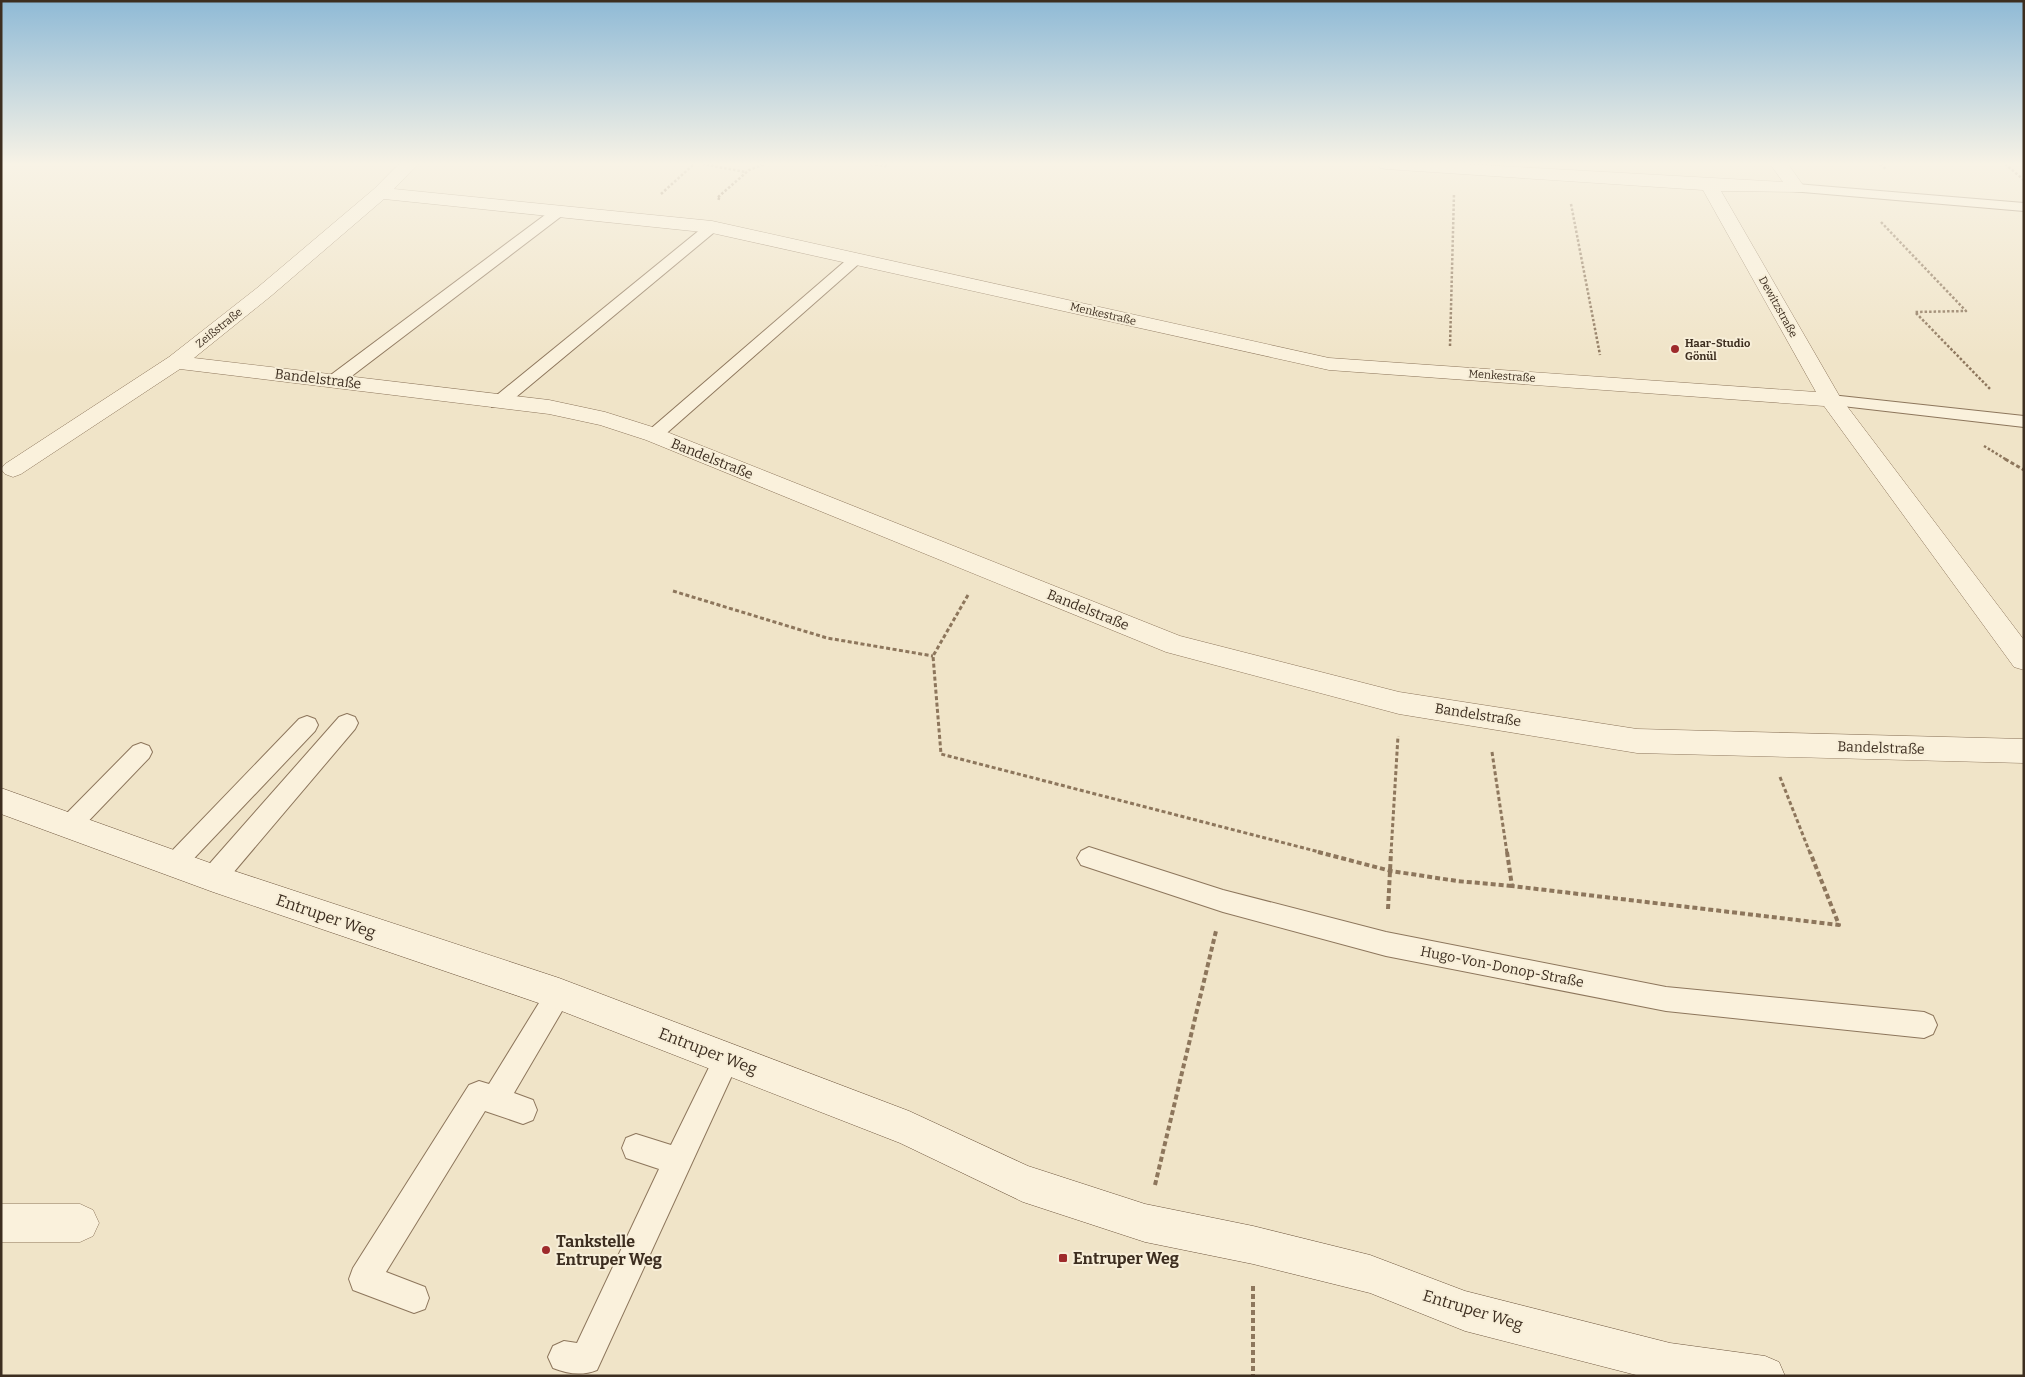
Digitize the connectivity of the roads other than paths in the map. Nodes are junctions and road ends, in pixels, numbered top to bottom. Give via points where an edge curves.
1 (339, 228) edge
2 (536, 228) edge
3 (710, 228) edge
4 (718, 228) edge
5 (1734, 228) edge
6 (856, 259) junction
7 (176, 362) junction
8 (334, 381) junction
9 (1831, 400) junction
10 (498, 403) junction
11 (2023, 422) edge
12 (654, 435) junction
13 (13, 469) dead end
14 (2024, 660) edge
15 (347, 723) dead end
16 (307, 724) dead end
17 (141, 752) dead end
18 (2024, 752) edge
19 (1, 801) edge
20 (68, 826) junction
21 (1089, 858) dead end
22 (174, 864) junction
23 (213, 878) junction
24 (558, 994) junction
25 (1924, 1025) dead end
26 (727, 1058) junction
27 (495, 1100) junction
28 (523, 1110) dead end
29 (636, 1148) dead end
30 (678, 1162) junction
31 (1, 1223) edge
32 (80, 1223) dead end
33 (414, 1298) dead end
34 (564, 1357) dead end
35 (1765, 1376) edge

1 - 7 street, Zeißstraße
2 - 8 lane
3 - 10 lane
4 - 6 street, Menkestraße
5 - 9 street, Dewitzstraße
6 - 9 street, Menkestraße via 1329,364
6 - 12 lane
7 - 8 street, Bandelstraße
7 - 13 street, Zeißstraße
8 - 10 street, Bandelstraße
9 - 11 lane
9 - 14 street, Dewitzstraße
10 - 12 street, Bandelstraße via 558,409 605,419
12 - 18 street, Bandelstraße via 1174,645 1399,703 1636,741
15 - 23 lane
16 - 22 lane
17 - 20 lane
19 - 20 street, Entruper Weg
20 - 22 street, Entruper Weg
21 - 25 lane, Hugo-Von-Donop-Straße via 1222,901 1386,944 1666,999
22 - 23 street, Entruper Weg
23 - 24 street, Entruper Weg
24 - 26 street, Entruper Weg
24 - 27 lane
26 - 30 lane
26 - 35 street, Entruper Weg via 909,1129 1023,1183 1145,1223 1370,1274 1465,1311 1670,1363
27 - 28 lane
27 - 33 lane via 480,1095 364,1278
29 - 30 lane
30 - 34 lane via 586,1359
31 - 32 street

